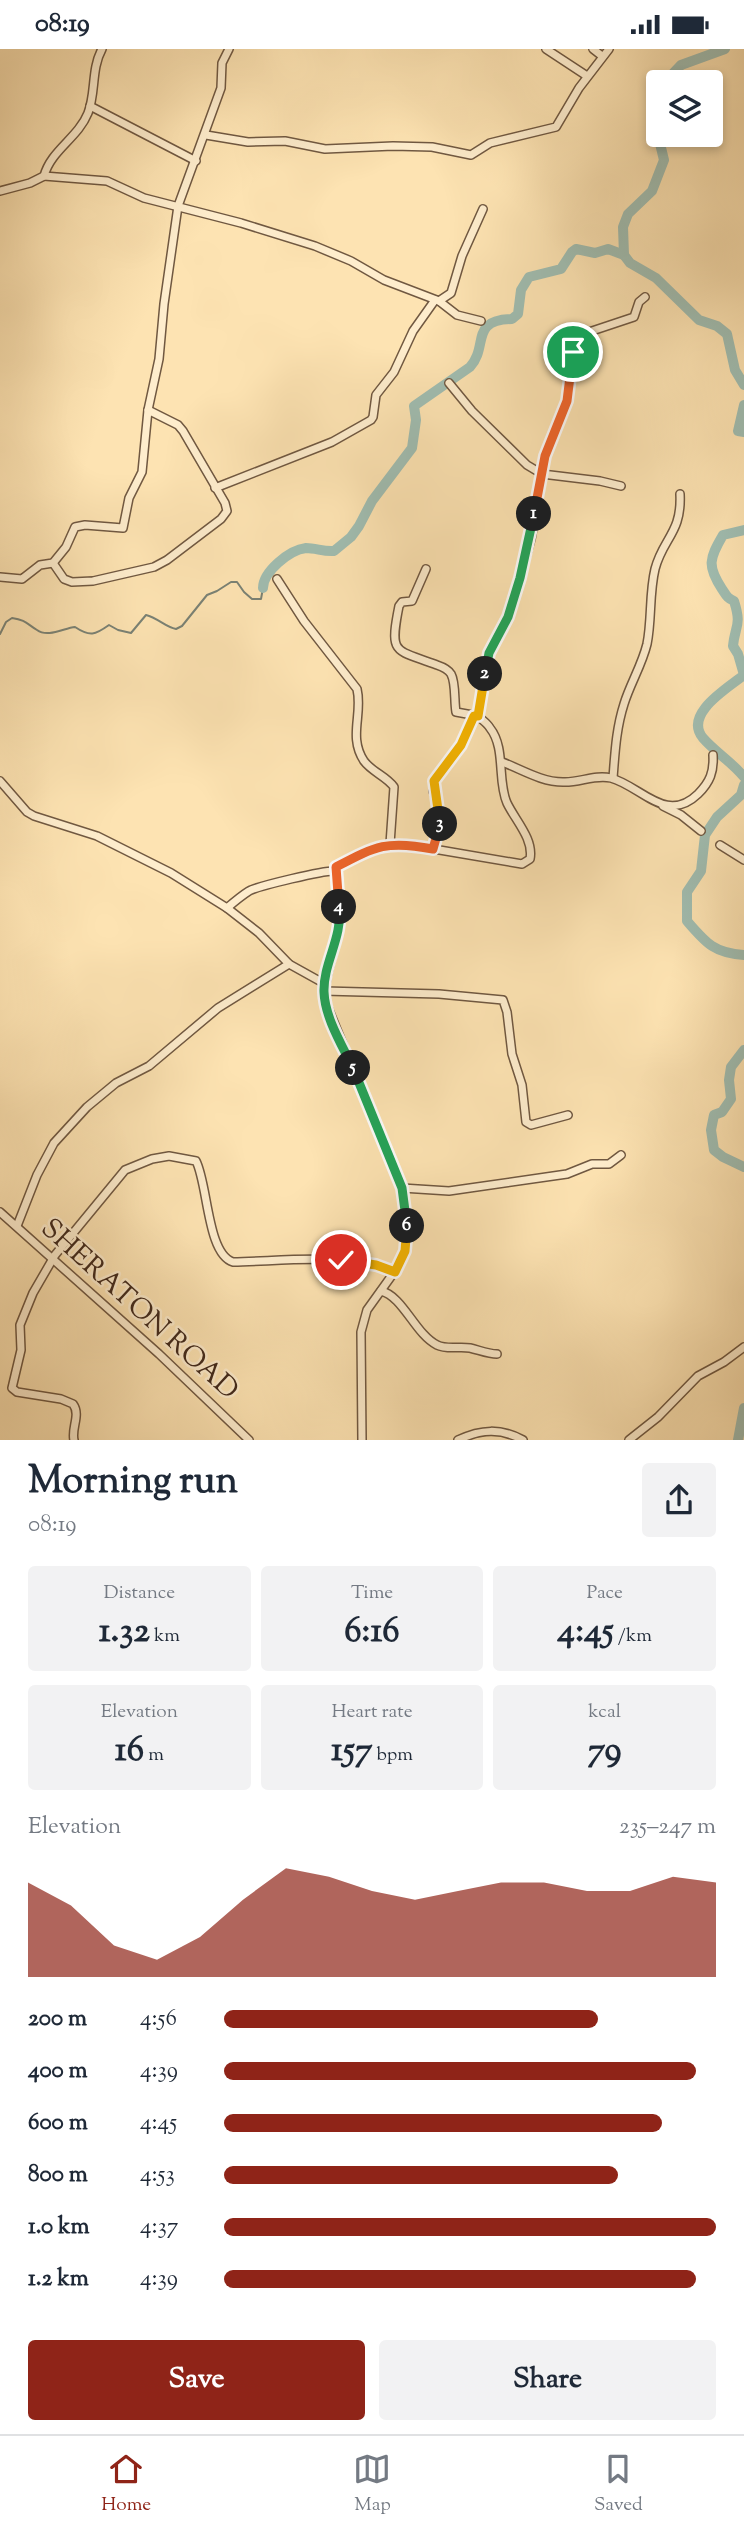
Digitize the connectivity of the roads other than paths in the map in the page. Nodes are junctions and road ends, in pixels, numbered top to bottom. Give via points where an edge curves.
1 (102, 49) edge
2 (229, 49) edge
3 (546, 49) edge
4 (593, 49) edge
5 (608, 49) edge
6 (602, 56) junction
7 (587, 76) junction
8 (90, 106) junction
9 (206, 135) junction
10 (196, 161) junction
11 (44, 176) junction
12 (0, 191) edge
13 (168, 204) junction
14 (178, 206) junction
15 (483, 209) dead end
16 (176, 217) junction
17 (645, 297) dead end
18 (437, 300) junction
19 (481, 321) dead end
20 (449, 383) dead end
21 (148, 409) junction
22 (542, 474) junction
23 (621, 487) dead end
24 (215, 488) junction
25 (680, 494) dead end
26 (53, 563) junction
27 (426, 569) dead end
28 (0, 577) edge
29 (278, 579) dead end
30 (476, 716) junction
31 (713, 755) dead end
32 (502, 762) junction
33 (613, 778) junction
34 (0, 781) edge
35 (652, 801) junction
36 (701, 831) dead end
37 (390, 844) junction
38 (720, 845) dead end
39 (433, 849) junction
40 (744, 860) edge
41 (335, 871) junction
42 (226, 908) junction
43 (289, 964) junction
44 (324, 988) junction
45 (568, 1115) dead end
46 (621, 1155) dead end
47 (402, 1188) junction
48 (0, 1212) edge
49 (17, 1226) junction
50 (52, 1259) junction
51 (395, 1272) junction
52 (381, 1291) junction
53 (744, 1347) edge
54 (497, 1354) dead end
55 (74, 1440) edge
56 (249, 1440) edge
57 (362, 1440) edge
58 (458, 1440) edge
59 (523, 1440) edge
60 (629, 1440) edge

1 - 8 street
2 - 9 street
3 - 7 street
4 - 6 street
5 - 6 street
6 - 7 street
7 - 9 street via 556,127 490,143 471,155 432,147 326,149
8 - 10 street
8 - 11 street via 71,138 50,160
9 - 10 street
10 - 14 street
11 - 12 street
11 - 13 street via 107,181
13 - 14 street
13 - 16 street
14 - 16 street
14 - 18 street via 315,246
15 - 18 street via 451,293
16 - 21 street via 159,359
17 - 22 street via 634,317 583,334 576,341 567,401
18 - 19 street via 457,315
18 - 24 street via 376,395 371,420 332,442
20 - 22 street via 513,452
21 - 24 street via 178,425
21 - 26 street via 142,472 129,498 123,528 75,527
22 - 23 street
22 - 30 street via 531,539 508,617 489,653
24 - 26 street via 227,508 221,519 154,567 79,582 64,579
25 - 33 street via 674,532 656,565 647,643 617,730
26 - 28 street via 40,565 22,579
27 - 30 street via 412,601 399,606 396,646 406,655 446,669 453,677 456,712
29 - 37 street via 357,689 357,745 370,768 394,787
30 - 32 street via 493,731
30 - 39 street via 434,781 440,824
31 - 35 street via 712,776 692,800 682,805
32 - 33 street via 554,782
32 - 39 street via 504,796 527,839 530,859 522,863
33 - 35 street
34 - 42 street via 34,816 110,841
35 - 36 street
37 - 39 street
37 - 41 street via 365,852
38 - 40 street
41 - 42 street via 258,887
41 - 44 street via 339,930
42 - 43 street
43 - 44 street
43 - 49 street via 218,1008 149,1066 116,1083 87,1107 54,1143
44 - 45 street via 503,1000 526,1122 531,1125
44 - 47 street via 331,1018
46 - 47 street via 609,1164 592,1164 567,1174 449,1191
47 - 51 street via 408,1237
48 - 49 street, SHERATON ROAD
49 - 50 street, SHERATON ROAD
50 - 51 street via 125,1170 169,1156 196,1161 219,1249 227,1260 341,1260
50 - 55 street via 19,1325 21,1350 12,1388 73,1403 77,1413
50 - 56 street, SHERATON ROAD
51 - 52 street
52 - 54 street via 391,1294 437,1346
52 - 57 street via 367,1310 361,1332
53 - 60 street via 698,1376
58 - 59 street via 494,1430

